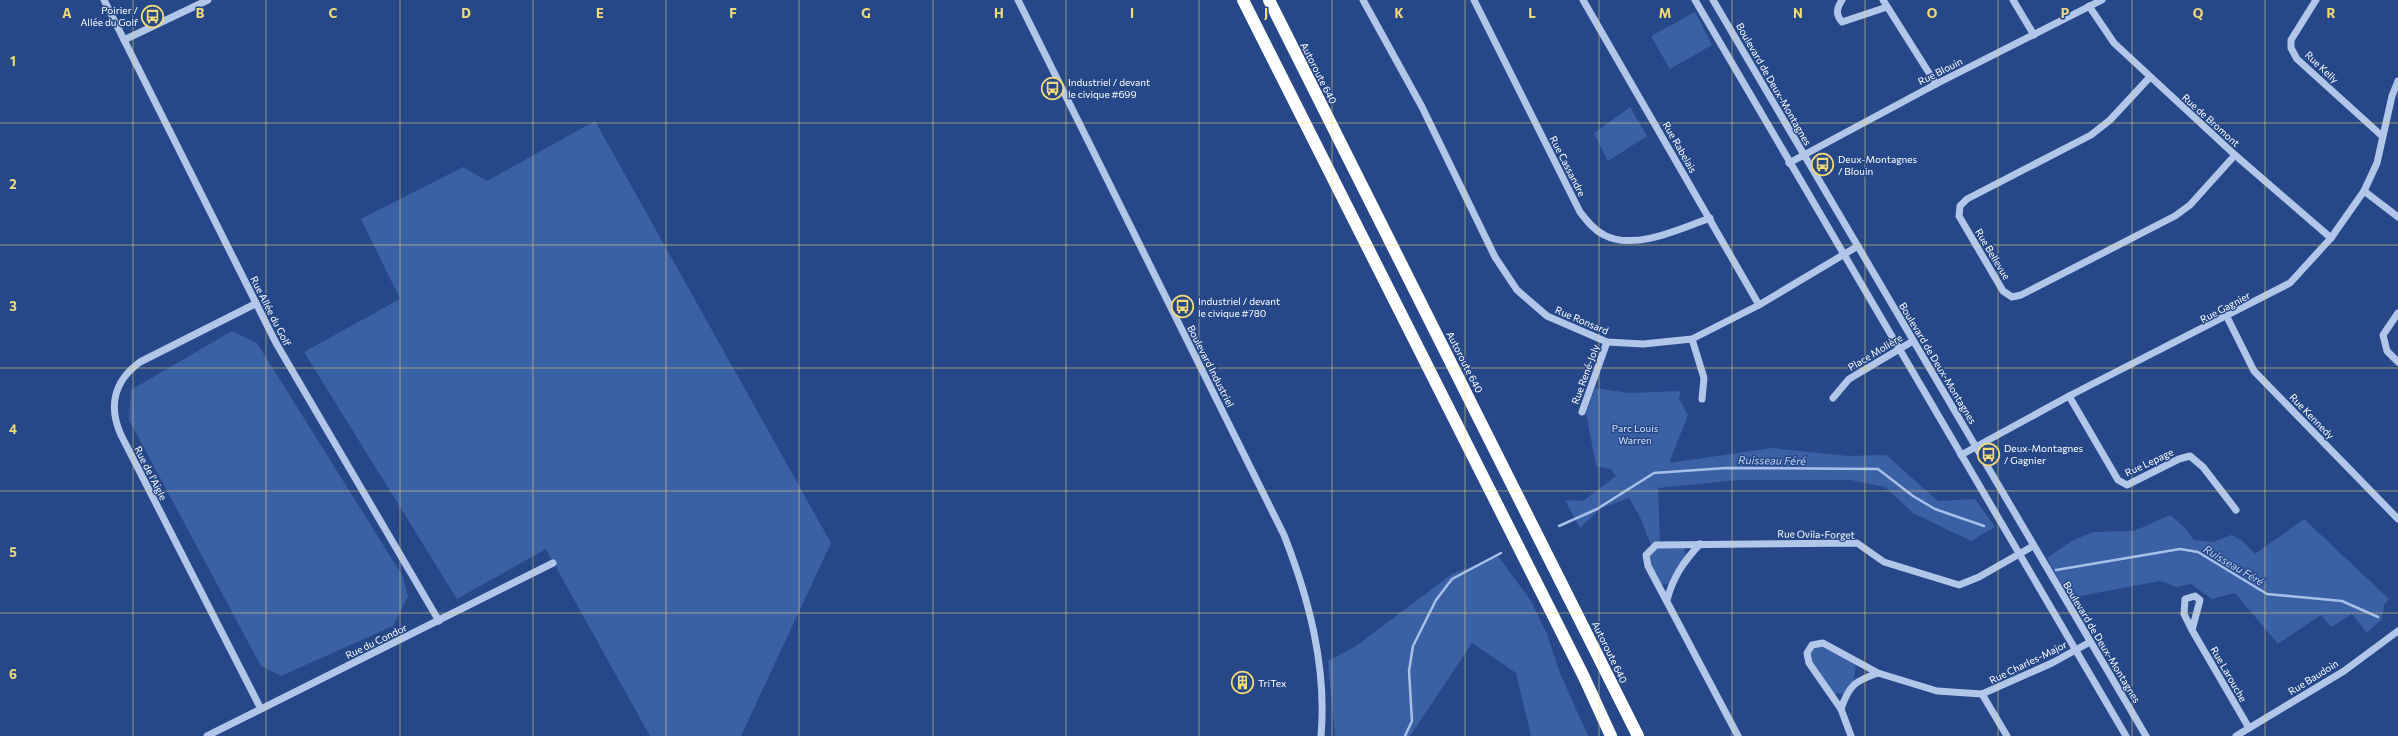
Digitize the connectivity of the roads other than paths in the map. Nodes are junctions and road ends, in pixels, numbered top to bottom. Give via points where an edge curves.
1 (104, 0) edge
2 (208, 0) edge
3 (1018, 0) edge
4 (1243, 0) edge
5 (1269, 0) edge
6 (1363, 0) edge
7 (1474, 0) edge
8 (1583, 0) edge
9 (1695, 0) edge
10 (1713, 0) edge
11 (1842, 0) edge
12 (1883, 0) edge
13 (2013, 0) edge
14 (2102, 0) edge
15 (2316, 0) edge
16 (1887, 6) junction
17 (2089, 6) junction
18 (2034, 35) junction
19 (124, 40) junction
20 (2150, 77) junction
21 (2398, 81) edge
22 (1936, 84) junction
23 (2382, 136) junction
24 (1804, 154) junction
25 (2235, 155) junction
26 (1789, 163) junction
27 (2364, 191) junction
28 (2398, 217) edge
29 (1710, 218) junction
30 (2331, 238) junction
31 (1858, 246) junction
32 (1843, 254) junction
33 (255, 304) junction
34 (1759, 305) junction
35 (2398, 313) edge
36 (2226, 318) junction
37 (1692, 339) junction
38 (1912, 341) junction
39 (1607, 342) junction
40 (1899, 349) junction
41 (2398, 362) edge
42 (2069, 396) junction
43 (1833, 398) dead end
44 (1702, 399) dead end
45 (1582, 412) dead end
46 (1976, 447) junction
47 (1961, 455) junction
48 (2236, 510) dead end
49 (2398, 519) edge
50 (1700, 544) junction
51 (2034, 546) junction
52 (2018, 555) junction
53 (553, 563) dead end
54 (1667, 600) junction
55 (439, 621) junction
56 (2192, 630) dead end
57 (2398, 631) edge
58 (2090, 642) junction
59 (2075, 650) junction
60 (1878, 673) junction
61 (1982, 694) junction
62 (261, 709) junction
63 (1841, 709) junction
64 (2250, 728) junction
65 (207, 736) edge
66 (1321, 736) edge
67 (1611, 736) edge
68 (1638, 736) edge
69 (1738, 736) edge
70 (1851, 736) edge
71 (2007, 736) edge
72 (2126, 736) edge
73 (2146, 736) edge
74 (2236, 736) edge

1 - 19 street, Rue Allée du Golf
2 - 19 street
3 - 66 street, Boulevard Industriel via 1284,535 1304,593 1316,644 1322,691
4 - 67 highway via 1584,677
5 - 68 highway, Autoroute 640
6 - 39 street, Rue Ronsard via 1422,107 1495,257 1517,290 1547,316
7 - 29 street, Rue Cassandre via 1580,212 1590,225 1604,236 1649,240
8 - 29 street, Rue Rabelais
9 - 26 street
10 - 24 street, Boulevard de Deux-Montagnes
11 - 16 street via 1837,8 1838,17 1842,22
12 - 16 street
13 - 18 street
14 - 17 street, Rue Blouin
15 - 23 street, Rue Kelly via 2291,40 2291,48 2297,59
16 - 22 street
17 - 18 street, Rue Blouin
17 - 20 street, Rue de Bromont via 2114,43
18 - 22 street, Rue Blouin
19 - 33 street, Rue Allée du Golf
20 - 25 street, Rue de Bromont
20 - 25 street, Rue Bellevue via 2110,120 2091,135 1967,199 1960,206 1959,216 2003,291 2012,297 2021,295 2175,216 2190,205
21 - 23 street, Rue Gagnier
22 - 24 street, Rue Blouin
23 - 27 street, Rue Gagnier via 2377,163
24 - 26 street, Rue Blouin
24 - 31 street, Boulevard de Deux-Montagnes
25 - 30 street, Rue de Bromont
26 - 32 street
27 - 28 street
27 - 30 street, Rue Gagnier
29 - 34 street, Rue Rabelais
30 - 36 street, Rue Gagnier via 2290,283
31 - 32 street, Rue Ronsard
31 - 38 street, Boulevard de Deux-Montagnes
32 - 34 street, Rue Ronsard
32 - 40 street
33 - 55 street, Rue Allée du Golf
33 - 62 street, Rue de l'Aigle via 129,370 122,378 115,394 113,413 120,435
34 - 37 street, Rue Ronsard
35 - 41 street via 2383,335 2387,352
36 - 42 street, Rue Gagnier
36 - 49 street, Rue Kennedy via 2254,371
37 - 39 street, Rue Ronsard via 1643,344
37 - 44 street via 1704,378
38 - 40 street, Place Molière
38 - 46 street, Boulevard de Deux-Montagnes
39 - 45 street, Rue René-Joly
40 - 43 street, Place Molière via 1849,379
40 - 47 street
42 - 46 street, Rue Gagnier
42 - 48 street, Rue Lepage via 2118,480 2127,485 2190,456 2203,467
46 - 47 street, Rue Gagnier
46 - 51 street, Boulevard de Deux-Montagnes
47 - 52 street
50 - 52 street, Rue Ovila-Forget via 1857,543 1884,562 1959,585
50 - 54 street via 1686,559 1671,583
50 - 54 street, Rue Ovila-Forget via 1656,545 1646,555 1648,566
51 - 52 street, Rue Ovila-Forget
51 - 58 street, Boulevard de Deux-Montagnes
52 - 59 street
53 - 55 street, Rue du Condor
54 - 69 street, Rue Ovila-Forget
55 - 62 street, Rue du Condor
56 - 64 street, Rue Larouche
57 - 64 street, Rue Baudoin via 2344,671
58 - 59 street, Rue Charles-Major
58 - 73 street, Boulevard de Deux-Montagnes
59 - 61 street, Rue Charles-Major via 2052,664
59 - 72 street
60 - 61 street, Rue Charles-Major via 1937,690
60 - 63 street via 1854,684 1846,694
60 - 63 street, Rue Charles-Major via 1823,643 1812,645 1807,653 1809,662
61 - 71 street
62 - 65 street, Rue du Condor
63 - 70 street, Rue Charles-Major
64 - 74 street, Rue Baudoin

